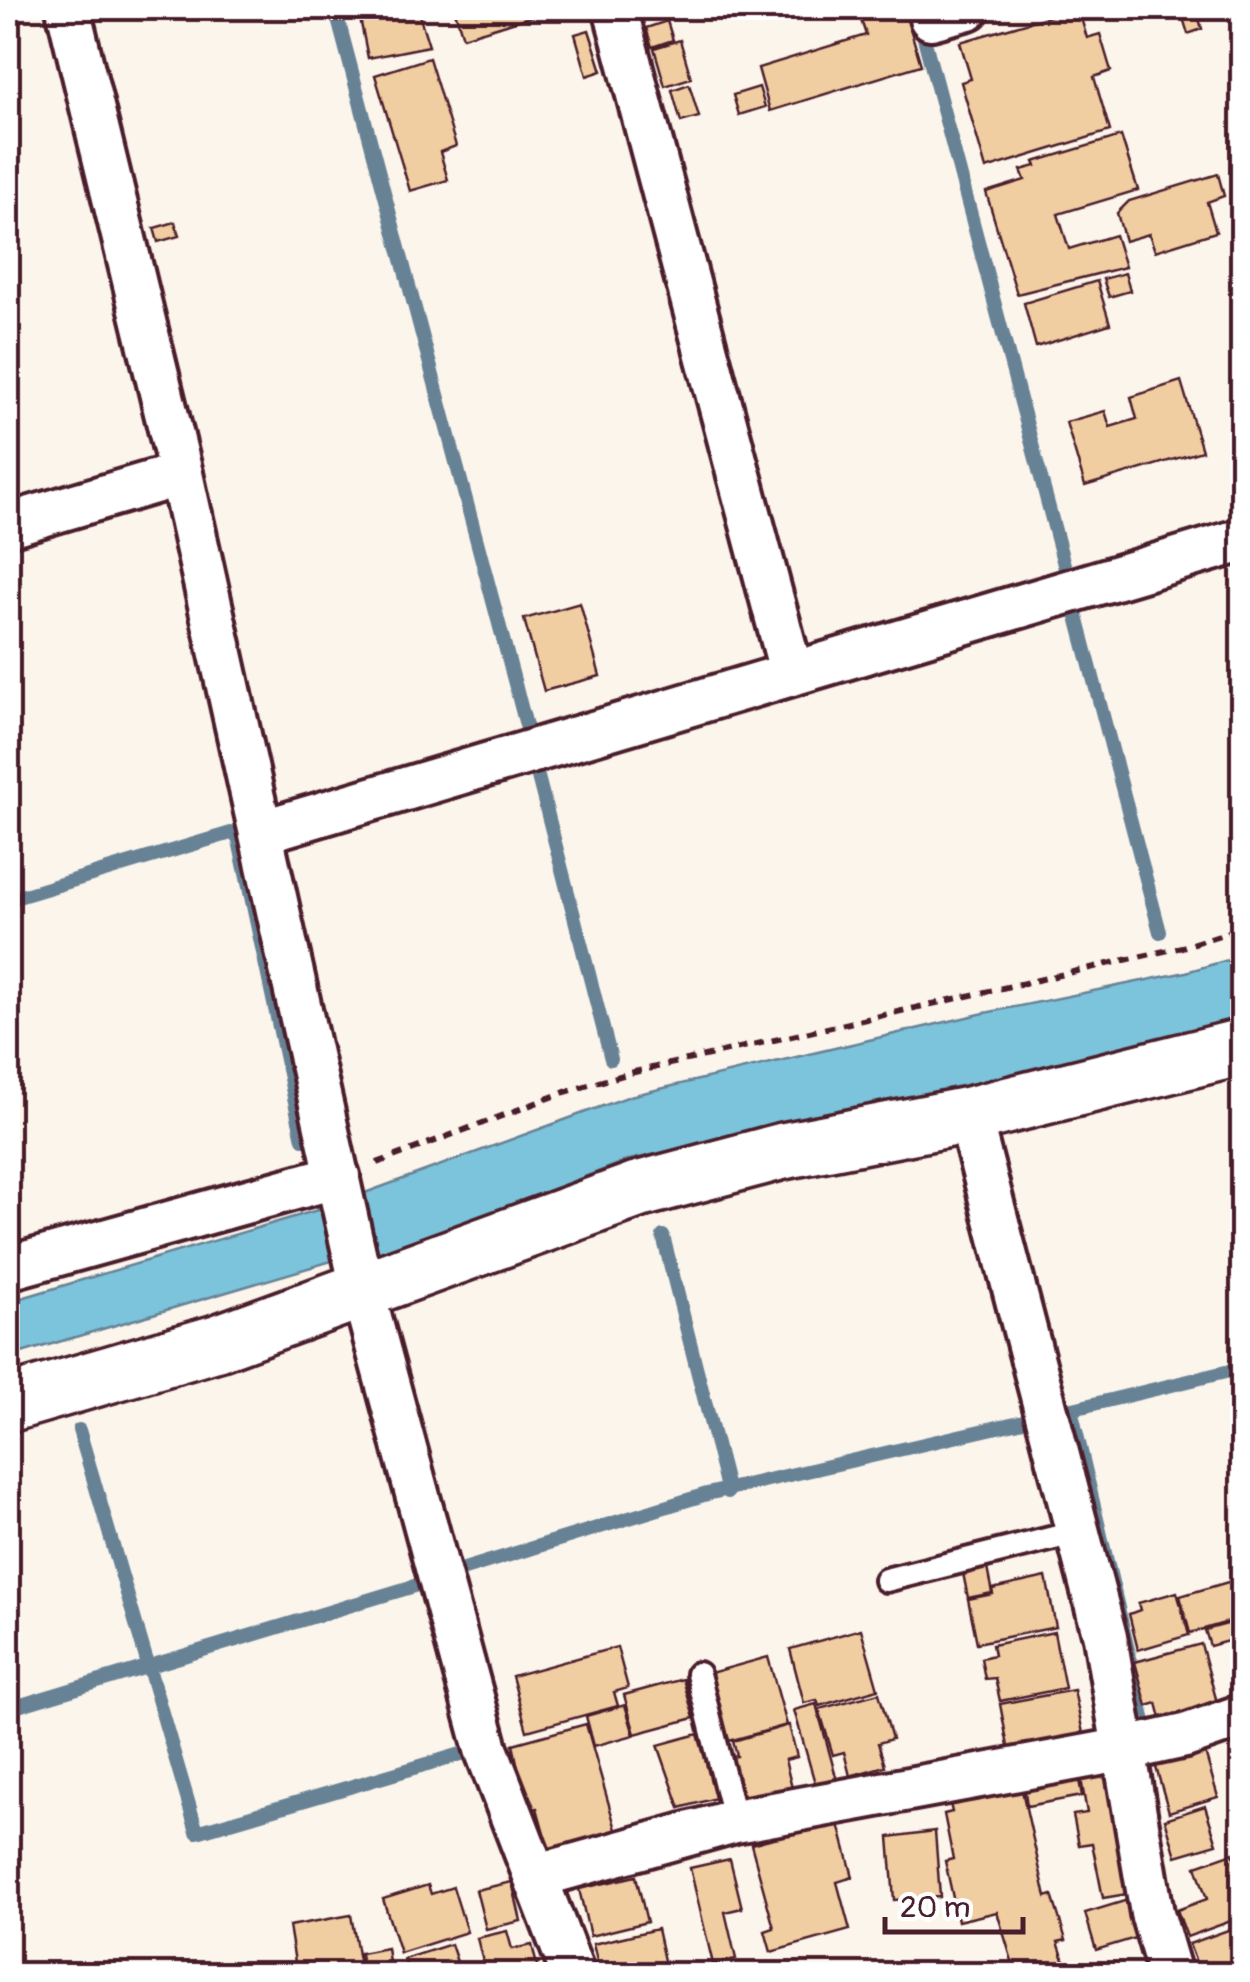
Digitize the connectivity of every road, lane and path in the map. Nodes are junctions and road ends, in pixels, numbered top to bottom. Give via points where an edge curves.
1 (68, 8) edge
2 (615, 8) edge
3 (182, 474) junction
4 (8, 525) edge
5 (1242, 540) edge
6 (790, 672) junction
7 (261, 832) junction
8 (1242, 928) edge
9 (1242, 1048) edge
10 (969, 1116) junction
11 (339, 1183) junction
12 (8, 1268) edge
13 (361, 1280) junction
14 (8, 1404) edge
15 (1078, 1532) junction
16 (886, 1580) dead end
17 (698, 1674) dead end
18 (1242, 1716) edge
19 (1126, 1750) junction
20 (735, 1821) junction
21 (537, 1876) junction
22 (574, 1974) edge
23 (1170, 1974) edge

1 - 3 street
2 - 6 street
3 - 4 street
3 - 7 street
5 - 6 street
6 - 7 street
7 - 11 street
8 - 11 path via 630,1072
9 - 10 street
10 - 13 street via 784,1151 638,1190
10 - 15 street
11 - 12 street
11 - 13 street
13 - 14 street via 217,1343
13 - 21 street via 486,1748
15 - 16 lane
15 - 19 street
17 - 20 lane
18 - 19 street
19 - 20 street
19 - 23 street via 1152,1912
20 - 21 street
21 - 22 street

